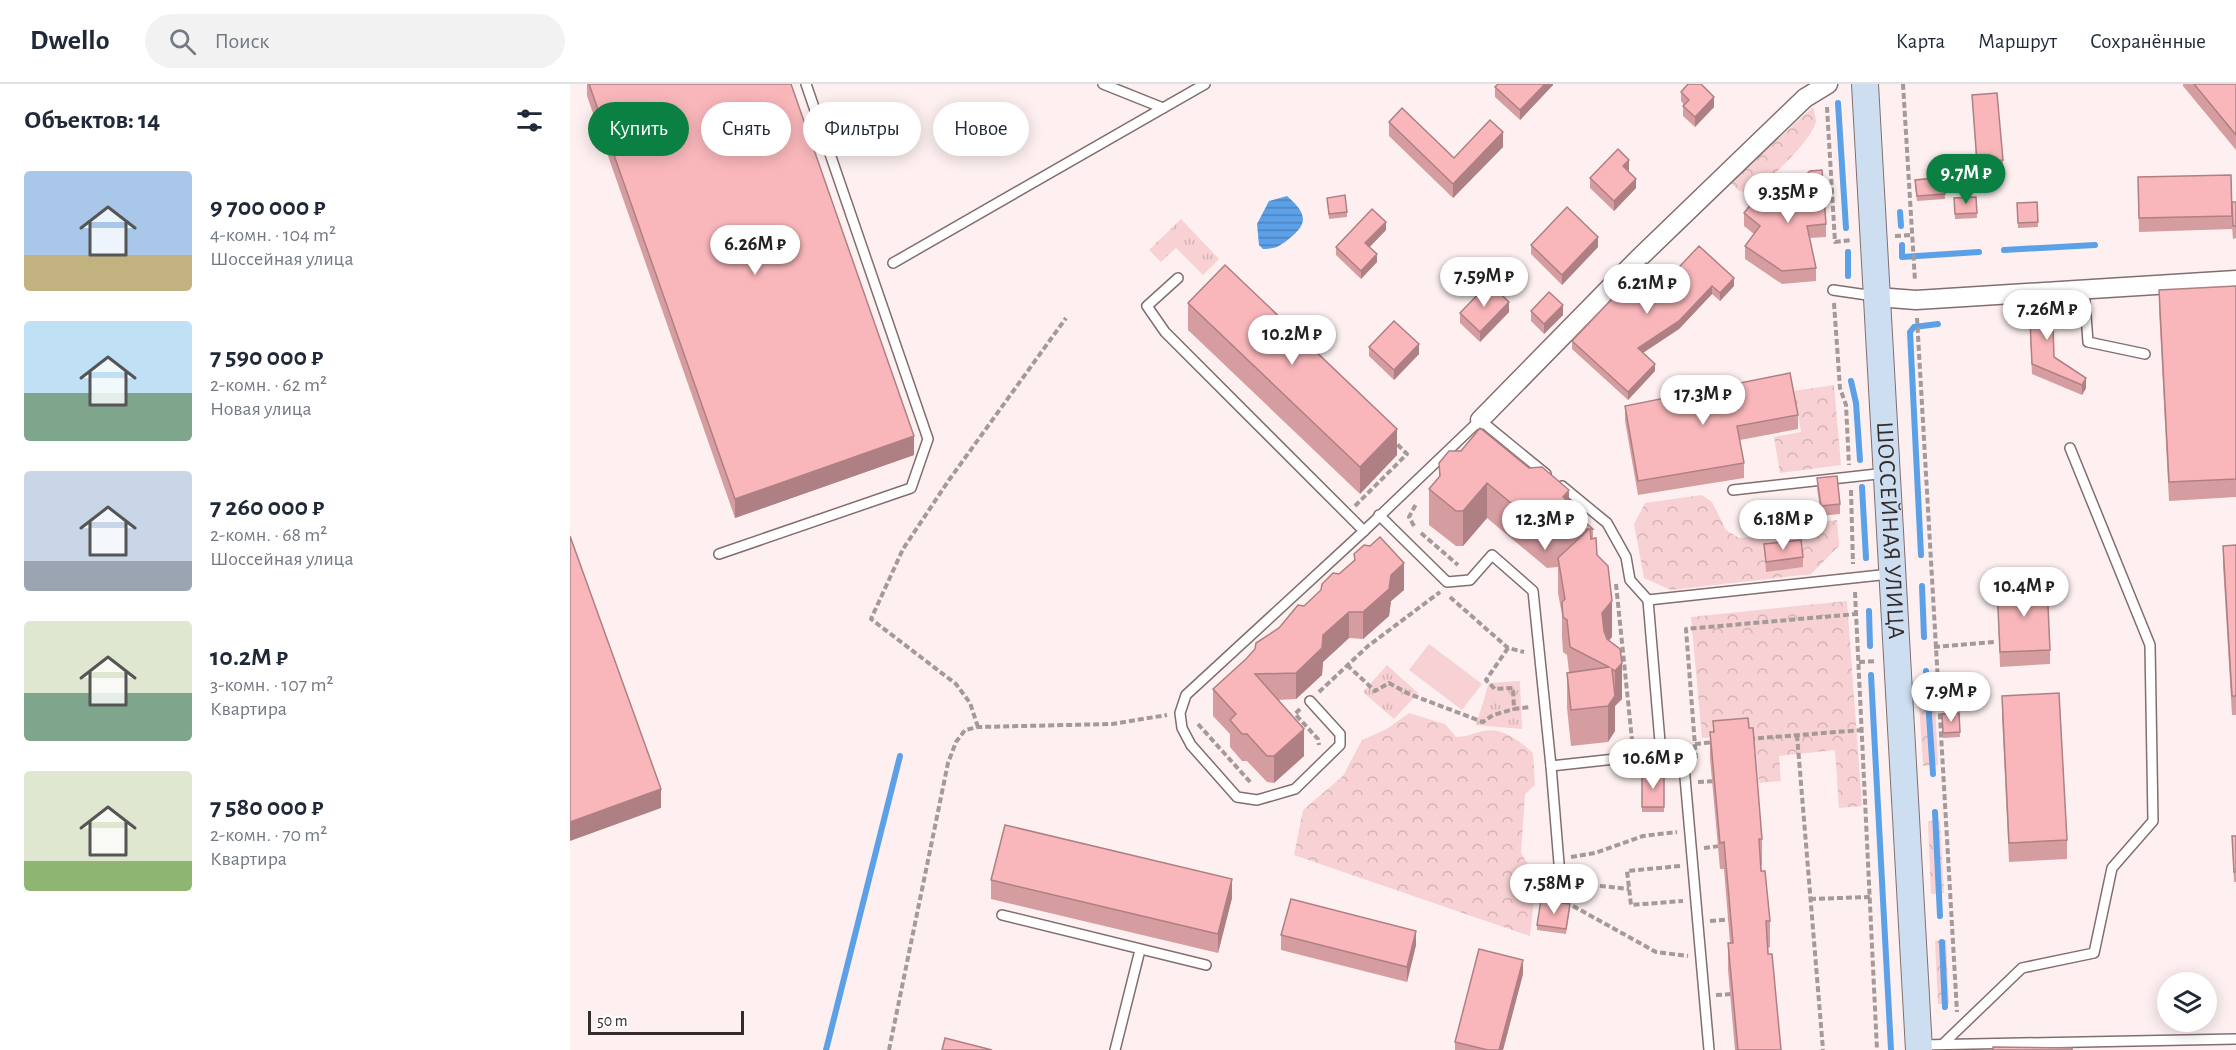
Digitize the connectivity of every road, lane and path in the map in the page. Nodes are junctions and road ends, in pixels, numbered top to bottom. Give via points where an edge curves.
1 (806, 84) edge
2 (1103, 84) edge
3 (1205, 84) edge
4 (1865, 84) edge
5 (1903, 84) edge
6 (1827, 85) edge
7 (1163, 108) junction
8 (1912, 235) junction
9 (1888, 237) dead end
10 (1859, 239) dead end
11 (893, 262) dead end
12 (1913, 262) dead end
13 (1178, 278) dead end
14 (2236, 280) edge
15 (2084, 289) junction
16 (1833, 290) joint
17 (1877, 297) junction
18 (1066, 318) dead end
19 (1917, 321) dead end
20 (2145, 354) dead end
21 (1480, 420) junction
22 (1390, 438) edge
23 (2070, 448) dead end
24 (1886, 473) junction
25 (1850, 475) junction
26 (1733, 490) dead end
27 (1355, 506) dead end
28 (1379, 515) junction
29 (1364, 531) junction
30 (719, 554) dead end
31 (1893, 574) junction
32 (1854, 576) junction
33 (1434, 582) dead end
34 (1443, 590) junction
35 (1648, 600) junction
36 (1856, 614) junction
37 (1994, 642) dead end
38 (1934, 647) junction
39 (1508, 648) junction
40 (1539, 653) junction
41 (1347, 665) junction
42 (1310, 700) junction
43 (1544, 705) junction
44 (1514, 709) junction
45 (1180, 713) junction
46 (1196, 722) dead end
47 (978, 727) junction
48 (1862, 730) junction
49 (1797, 735) junction
50 (1740, 740) edge
51 (1718, 742) edge
52 (1695, 744) junction
53 (1319, 749) dead end
54 (1661, 753) junction
55 (1697, 764) dead end
56 (1551, 766) junction
57 (1721, 780) edge
58 (1698, 782) dead end
59 (1257, 786) dead end
60 (1690, 831) junction
61 (1727, 846) edge
62 (1703, 848) dead end
63 (1559, 860) junction
64 (1693, 864) junction
65 (1561, 882) junction
66 (1629, 889) junction
67 (1871, 897) junction
68 (1810, 899) junction
69 (1562, 900) joint
70 (1696, 900) junction
71 (1002, 915) dead end
72 (1733, 919) edge
73 (1709, 921) dead end
74 (1140, 950) junction
75 (1701, 957) junction
76 (1206, 965) dead end
77 (1740, 994) edge
78 (1715, 996) dead end
79 (1956, 1032) junction
80 (2236, 1039) edge
81 (1927, 1046) edge
82 (1981, 1046) edge
83 (889, 1050) edge
84 (1115, 1050) edge
85 (1709, 1050) edge
86 (1822, 1050) edge
87 (1877, 1050) edge

1 - 30 lane via 928,439 911,488
2 - 7 lane
3 - 7 lane
4 - 17 main road, ШОССЕЙНАЯ УЛИЦА
5 - 8 path
6 - 10 path via 1835,242
6 - 21 street via 1805,98 1638,259
7 - 11 lane
8 - 9 path
8 - 12 path
13 - 29 lane via 1147,306 1165,332
14 - 15 street
15 - 17 street via 1916,300
15 - 20 lane via 2088,342
16 - 17 lane
16 - 25 path
17 - 24 main road, ШОССЕЙНАЯ УЛИЦА
18 - 47 path via 903,549 871,619 956,684 970,702
19 - 38 path
21 - 28 lane
21 - 35 lane via 1607,523 1626,557 1630,580
22 - 27 path via 1407,454
23 - 79 lane via 2150,645 2153,821 2112,868 2094,953 2022,968
24 - 25 lane
24 - 31 main road, ШОССЕЙНАЯ УЛИЦА
25 - 26 lane
25 - 32 path
28 - 29 lane
28 - 40 lane via 1447,582 1470,580 1492,555 1533,591
29 - 45 lane via 1186,695
31 - 32 lane
31 - 81 main road, ШОССЕЙНАЯ УЛИЦА
32 - 35 lane
32 - 36 path
33 - 34 path
34 - 39 path
34 - 41 path
35 - 54 lane
36 - 48 path
36 - 52 path via 1686,629
37 - 38 path
38 - 79 path
39 - 40 path
39 - 44 path via 1486,680 1495,689 1513,688
40 - 43 lane
41 - 42 path
41 - 44 path via 1375,691 1389,683 1483,722
42 - 45 lane via 1340,734 1340,745 1295,789 1257,800 1237,796 1191,745
42 - 53 path via 1295,714 1318,739
43 - 44 path
43 - 56 lane
45 - 47 path via 1112,724
46 - 59 path
47 - 83 path via 965,729 948,763
48 - 49 path
48 - 67 path
49 - 50 path
49 - 68 path
51 - 52 path
52 - 55 path
54 - 56 lane
54 - 60 lane via 1684,766
56 - 63 lane
57 - 58 path
60 - 63 path via 1643,836 1596,853
60 - 64 lane
61 - 62 path
63 - 65 lane
64 - 66 path via 1627,871
64 - 70 lane
65 - 66 path
65 - 69 lane
66 - 70 path via 1630,905
67 - 68 path
67 - 87 path
68 - 86 path
69 - 75 path via 1656,952
70 - 75 lane
71 - 74 lane
72 - 73 path
74 - 76 lane
74 - 84 lane
75 - 85 lane
77 - 78 path
79 - 81 lane
80 - 82 lane
81 - 82 lane

